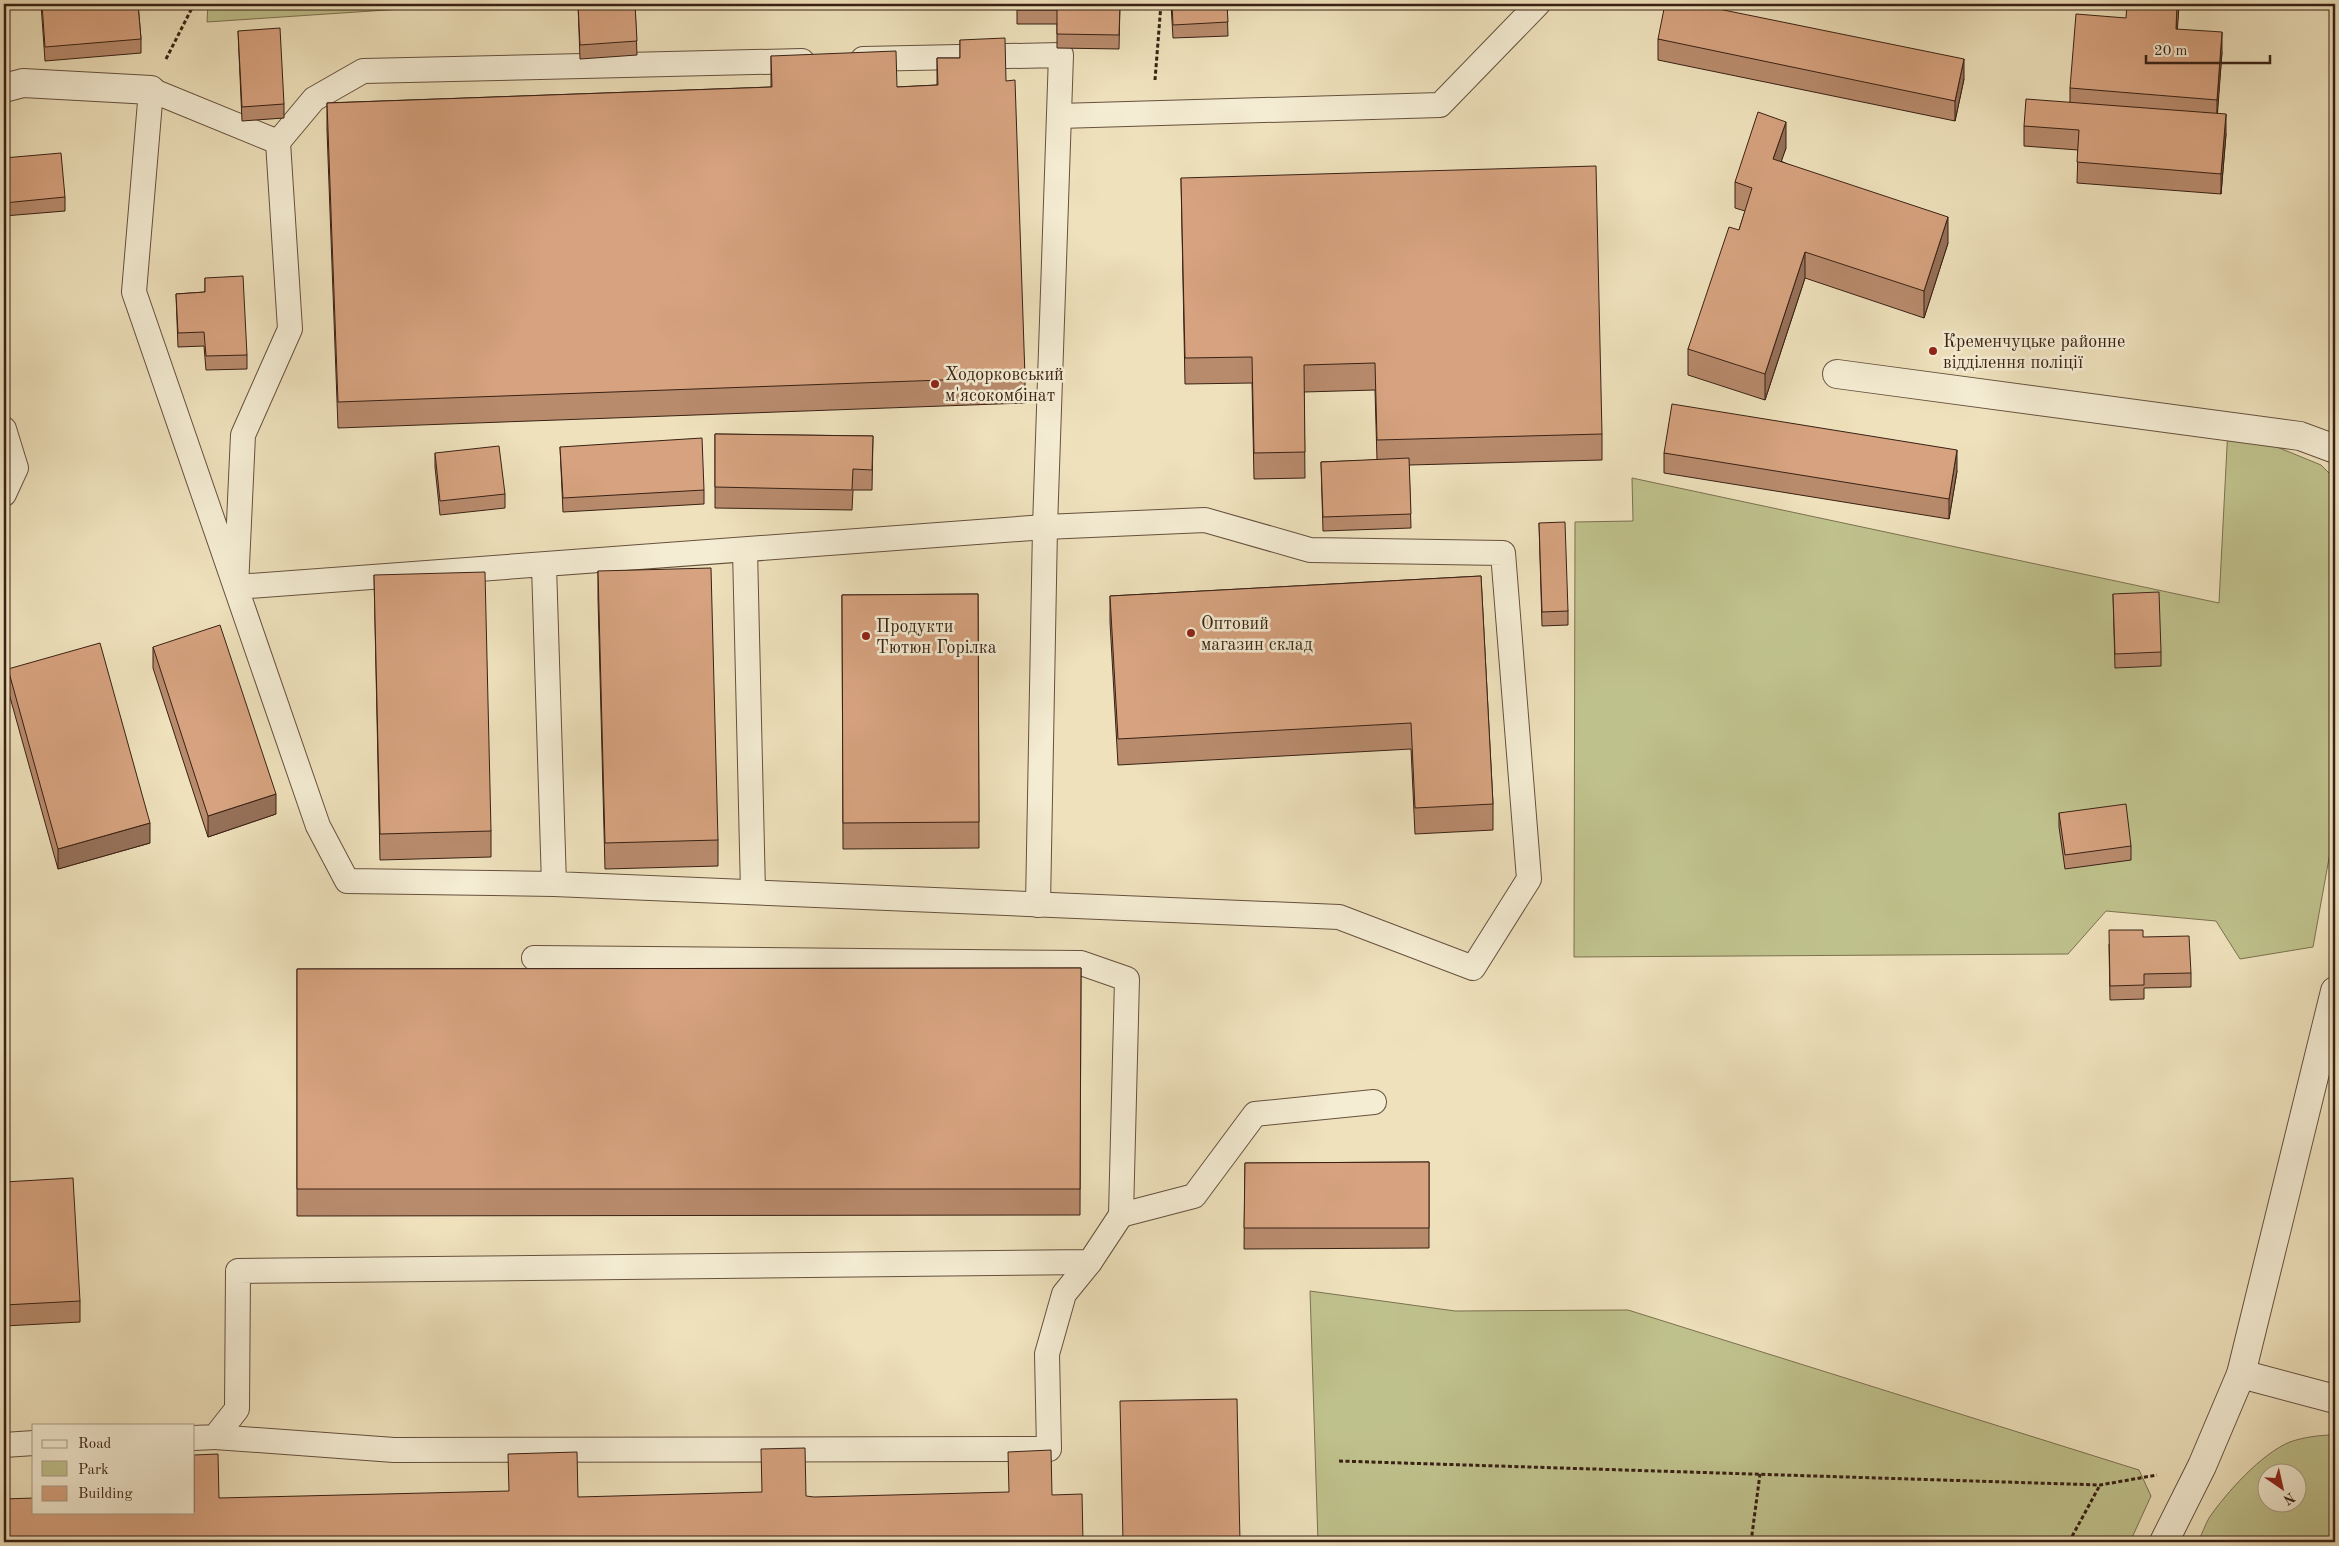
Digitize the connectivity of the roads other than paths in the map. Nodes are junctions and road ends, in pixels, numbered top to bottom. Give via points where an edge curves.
1 (1538, 4) edge
2 (4, 88) edge
3 (152, 90) junction
4 (1059, 116) junction
5 (278, 142) junction
6 (1837, 374) dead end
7 (4, 429) edge
8 (2335, 449) edge
9 (4, 494) edge
10 (1045, 527) junction
11 (745, 550) junction
12 (544, 566) junction
13 (236, 588) junction
14 (554, 884) junction
15 (753, 892) junction
16 (1038, 905) junction
17 (534, 958) dead end
18 (2335, 991) edge
19 (1374, 1102) dead end
20 (1121, 1216) junction
21 (1090, 1262) junction
22 (2242, 1374) junction
23 (2335, 1399) edge
24 (204, 1437) edge
25 (32, 1444) edge
26 (4, 1445) edge
27 (2164, 1542) edge

1 - 4 lane via 1440,105
2 - 3 street via 23,83
3 - 5 lane
3 - 13 lane via 134,292
4 - 5 lane via 1061,55 363,71 314,99
4 - 10 lane
5 - 13 lane via 290,329 243,435
6 - 8 street via 2300,436
7 - 9 lane via 16,468
10 - 11 lane
10 - 16 lane
10 - 16 lane via 1205,520 1310,550 1503,553 1529,879 1473,968 1339,917
11 - 12 lane
11 - 15 lane
12 - 13 lane
12 - 14 lane
13 - 14 lane via 318,826 347,881
14 - 15 lane
15 - 16 lane
17 - 20 lane via 1081,963 1127,979
18 - 22 street
19 - 20 lane via 1255,1114 1194,1196
20 - 21 lane
21 - 24 lane via 238,1271 236,1409
21 - 24 lane via 1064,1294 1047,1354 1049,1449 394,1450
22 - 23 street
22 - 27 street
25 - 26 lane

